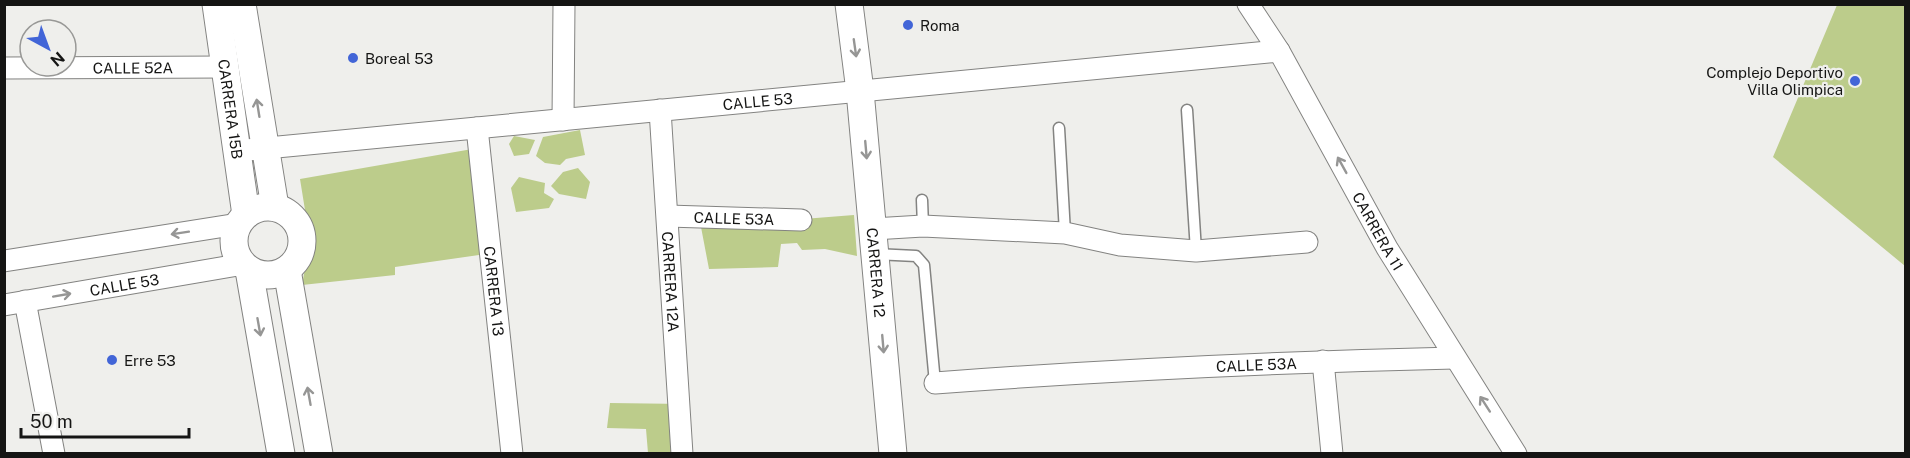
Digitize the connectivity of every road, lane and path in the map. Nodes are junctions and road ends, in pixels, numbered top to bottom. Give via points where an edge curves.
1 (216, 4) edge
2 (242, 4) edge
3 (564, 4) edge
4 (849, 4) edge
5 (1248, 4) edge
6 (1279, 51) junction
7 (225, 67) junction
8 (4, 68) edge
9 (860, 91) junction
10 (660, 110) junction
11 (1187, 110) dead end
12 (563, 120) junction
13 (477, 128) junction
14 (1059, 128) dead end
15 (264, 148) junction
16 (236, 151) junction
17 (922, 200) dead end
18 (275, 207) junction
19 (668, 216) junction
20 (242, 220) junction
21 (801, 220) dead end
22 (923, 226) junction
23 (1065, 233) junction
24 (874, 242) junction
25 (1307, 242) dead end
26 (1196, 251) junction
27 (4, 261) edge
28 (247, 267) junction
29 (287, 270) junction
30 (25, 301) junction
31 (4, 305) edge
32 (1455, 358) junction
33 (1323, 361) junction
34 (935, 383) joint
35 (54, 453) edge
36 (281, 453) edge
37 (319, 453) edge
38 (512, 453) edge
39 (682, 453) edge
40 (893, 453) edge
41 (1332, 453) edge
42 (1516, 453) edge

1 - 7 street, CARRERA 15B
15 -> 2 street, CARRERA 15B
3 - 12 street
4 -> 9 street, CARRERA 12
5 - 6 street, CARRERA 11
6 - 9 street, CALLE 53
32 -> 6 street, CARRERA 11 via 1387,248
7 - 8 street, CALLE 52A
7 - 16 street, CARRERA 15B
9 - 10 street, CALLE 53
9 -> 24 street, CARRERA 12
10 - 12 street, CALLE 53
10 - 19 street, CARRERA 12A
11 - 26 lane
12 - 13 street, CALLE 53
13 - 15 street, CALLE 53
13 - 38 street, CARRERA 13
14 - 23 lane
15 - 16 street, CALLE 53
15 - 18 street, CARRERA 15B
16 - 20 street, CARRERA 15B
17 - 22 lane
18 - 20 street via 265,206
18 - 29 street via 295,219 301,229 301,252
19 - 21 street, CALLE 53A
19 - 39 street, CARRERA 12A
20 -> 27 street
20 - 28 street via 234,246
22 - 23 street
22 - 24 street
23 - 26 street via 1120,245
24 - 34 lane via 916,256 924,265
24 -> 40 street, CARRERA 12
25 - 26 street
28 - 29 street via 261,275
30 -> 28 street, CALLE 53
28 -> 36 street
37 -> 29 street
30 - 31 street, CALLE 53
30 - 35 street
32 - 33 street, CALLE 53A
42 -> 32 street, CARRERA 11
33 - 34 street, CALLE 53A
33 - 41 street

